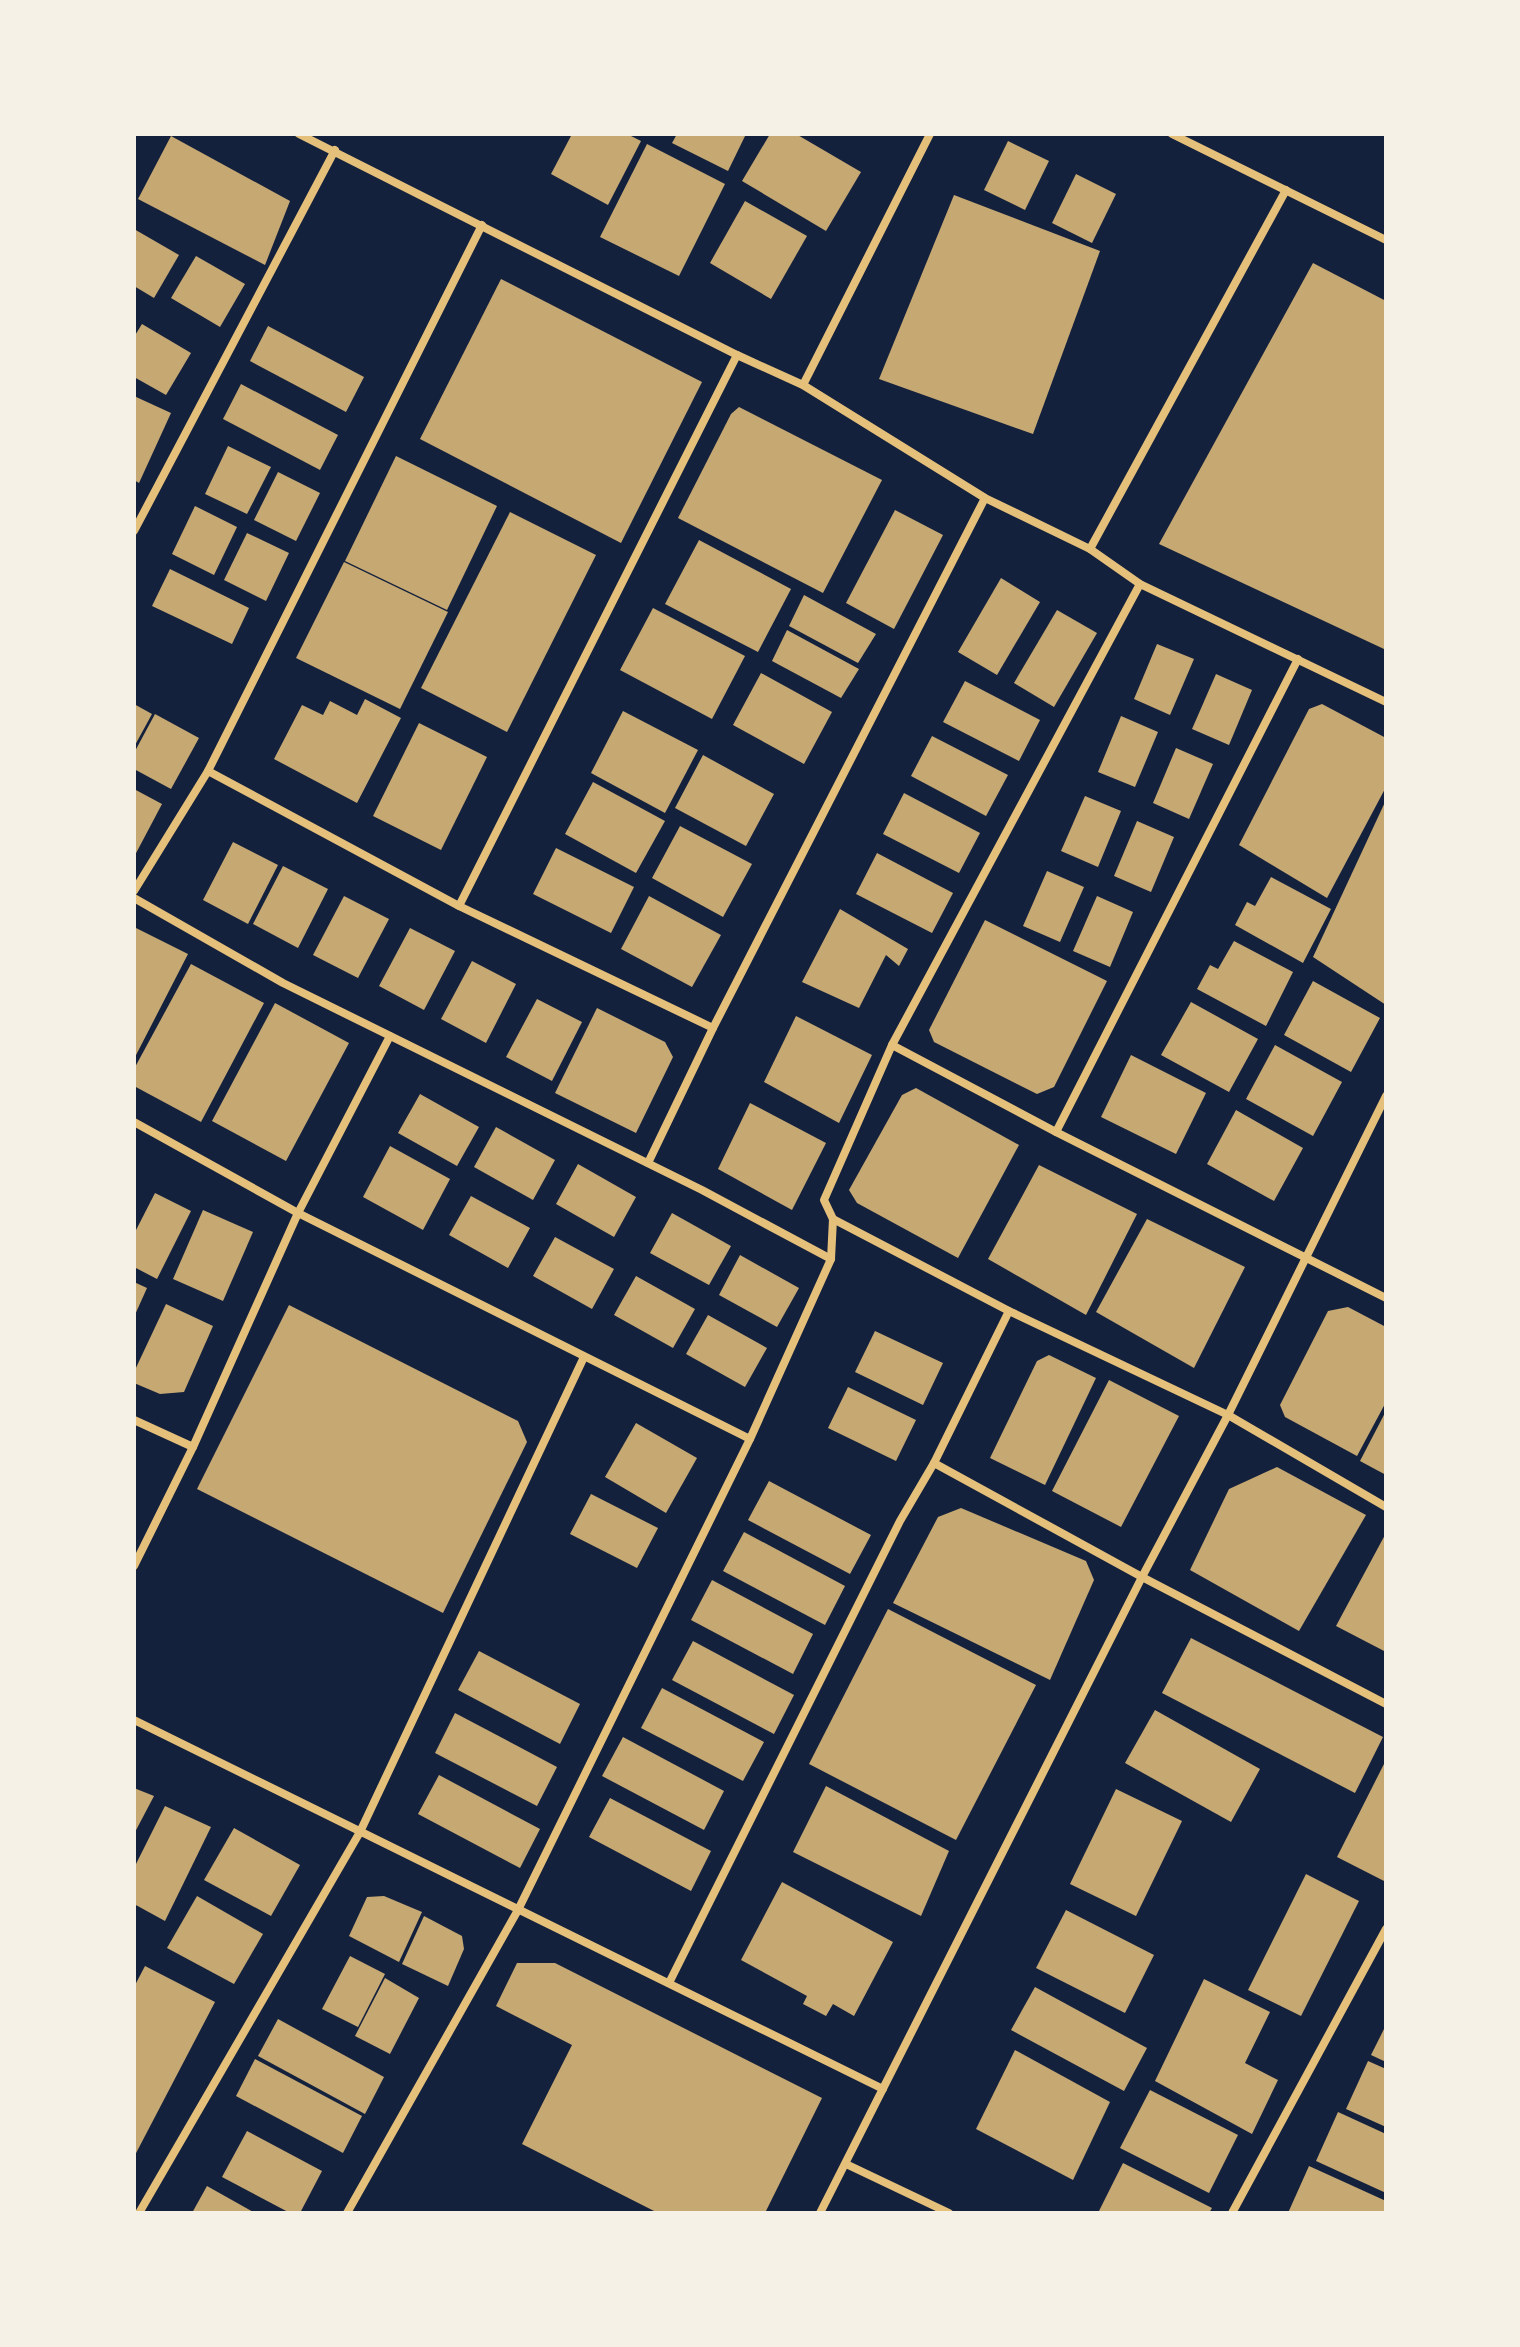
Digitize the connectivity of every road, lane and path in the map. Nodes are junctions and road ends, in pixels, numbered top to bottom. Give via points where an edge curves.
1 (299, 134) edge
2 (1172, 134) edge
3 (929, 135) edge
4 (335, 150) junction
5 (1286, 190) junction
6 (482, 225) junction
7 (1386, 240) edge
8 (737, 355) junction
9 (803, 385) junction
10 (985, 498) junction
11 (134, 531) edge
12 (1090, 549) junction
13 (1140, 584) junction
14 (1298, 659) junction
15 (1386, 702) edge
16 (208, 771) junction
17 (134, 891) edge
18 (134, 898) edge
19 (459, 906) junction
20 (713, 1028) junction
21 (390, 1036) junction
22 (892, 1045) junction
23 (1386, 1096) edge
24 (134, 1122) edge
25 (1056, 1132) junction
26 (648, 1163) junction
27 (298, 1213) junction
28 (833, 1219) junction
29 (1303, 1258) junction
30 (831, 1259) junction
31 (1386, 1298) edge
32 (1009, 1311) junction
33 (584, 1357) junction
34 (1228, 1415) junction
35 (134, 1420) edge
36 (750, 1439) junction
37 (193, 1447) junction
38 (934, 1463) junction
39 (1386, 1507) edge
40 (134, 1566) edge
41 (1142, 1577) junction
42 (1386, 1704) edge
43 (134, 1720) edge
44 (360, 1832) junction
45 (518, 1910) junction
46 (1386, 1929) edge
47 (669, 1983) junction
48 (883, 2089) junction
49 (846, 2164) junction
50 (139, 2213) edge
51 (347, 2213) edge
52 (820, 2213) edge
53 (949, 2213) edge
54 (1232, 2213) edge

1 - 4 street
2 - 5 street
3 - 9 street
4 - 6 street
4 - 11 street
5 - 7 street
5 - 12 street
6 - 8 street
6 - 16 street
8 - 9 street
8 - 19 street
9 - 10 street
10 - 12 street
10 - 20 street
12 - 13 street
13 - 14 street
13 - 22 street
14 - 15 street
14 - 25 street
16 - 17 street
16 - 19 street
18 - 21 street via 283,983
19 - 20 street
20 - 26 street
21 - 26 street
21 - 27 street
22 - 25 street
22 - 28 street via 824,1200
23 - 29 street
24 - 27 street
25 - 29 street
26 - 30 street
27 - 33 street
27 - 37 street
28 - 30 street
28 - 32 street
29 - 31 street
29 - 34 street
30 - 36 street
32 - 34 street
32 - 38 street
33 - 36 street
33 - 44 street
34 - 39 street
34 - 41 street
35 - 37 street
36 - 45 street
37 - 40 street
38 - 41 street
38 - 47 street
41 - 42 street
41 - 48 street
43 - 44 street
44 - 45 street
44 - 50 street
45 - 47 street
45 - 51 street
46 - 54 street
47 - 48 street
48 - 49 street
49 - 52 street
49 - 53 street

